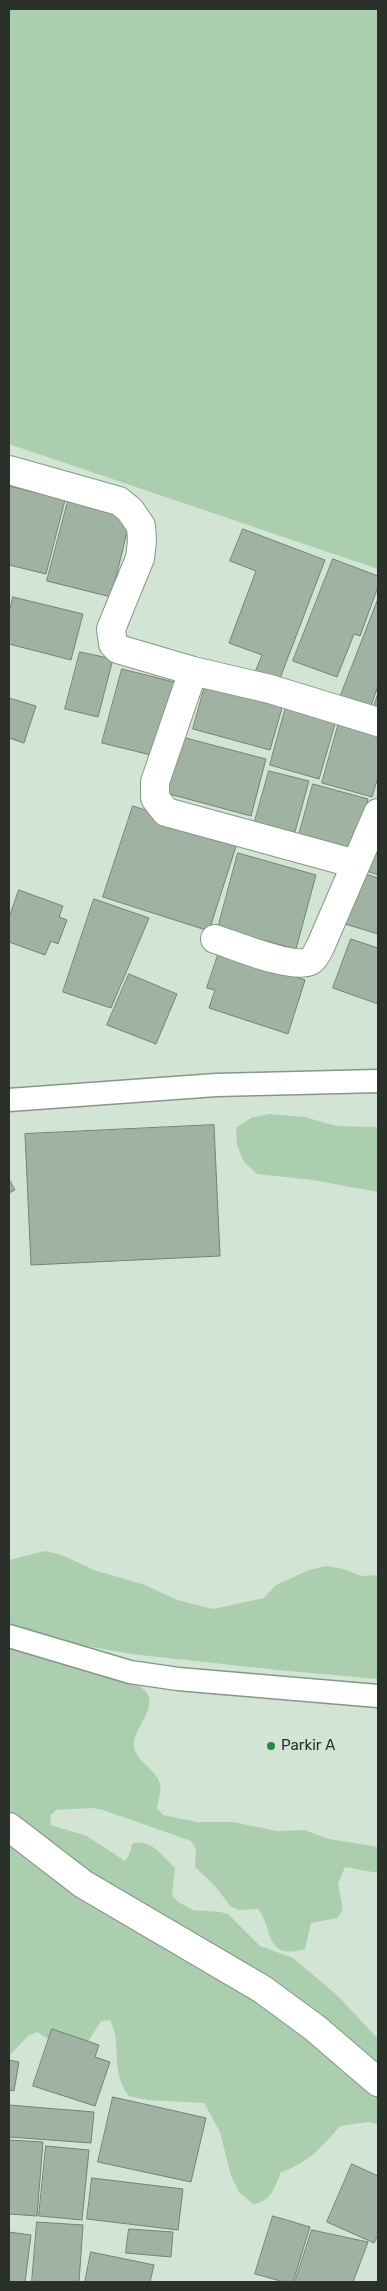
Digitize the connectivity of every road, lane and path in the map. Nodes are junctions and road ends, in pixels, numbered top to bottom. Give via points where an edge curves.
1 (9, 470) edge
2 (193, 672) junction
3 (378, 722) edge
4 (378, 813) edge
5 (356, 864) junction
6 (215, 939) dead end
7 (378, 1081) edge
8 (9, 1100) edge
9 (9, 1636) edge
10 (378, 1696) edge
11 (9, 1827) edge
12 (378, 2082) edge

1 - 2 street via 119,501 130,510 141,526 140,558 111,629 113,644 118,649
2 - 3 street via 270,689
2 - 5 street via 155,782 156,798 166,812
4 - 5 street
5 - 6 street via 312,960 304,963 287,961
7 - 8 lane via 216,1085
9 - 10 lane via 130,1672
11 - 12 street via 83,1884 262,1989 315,2028

